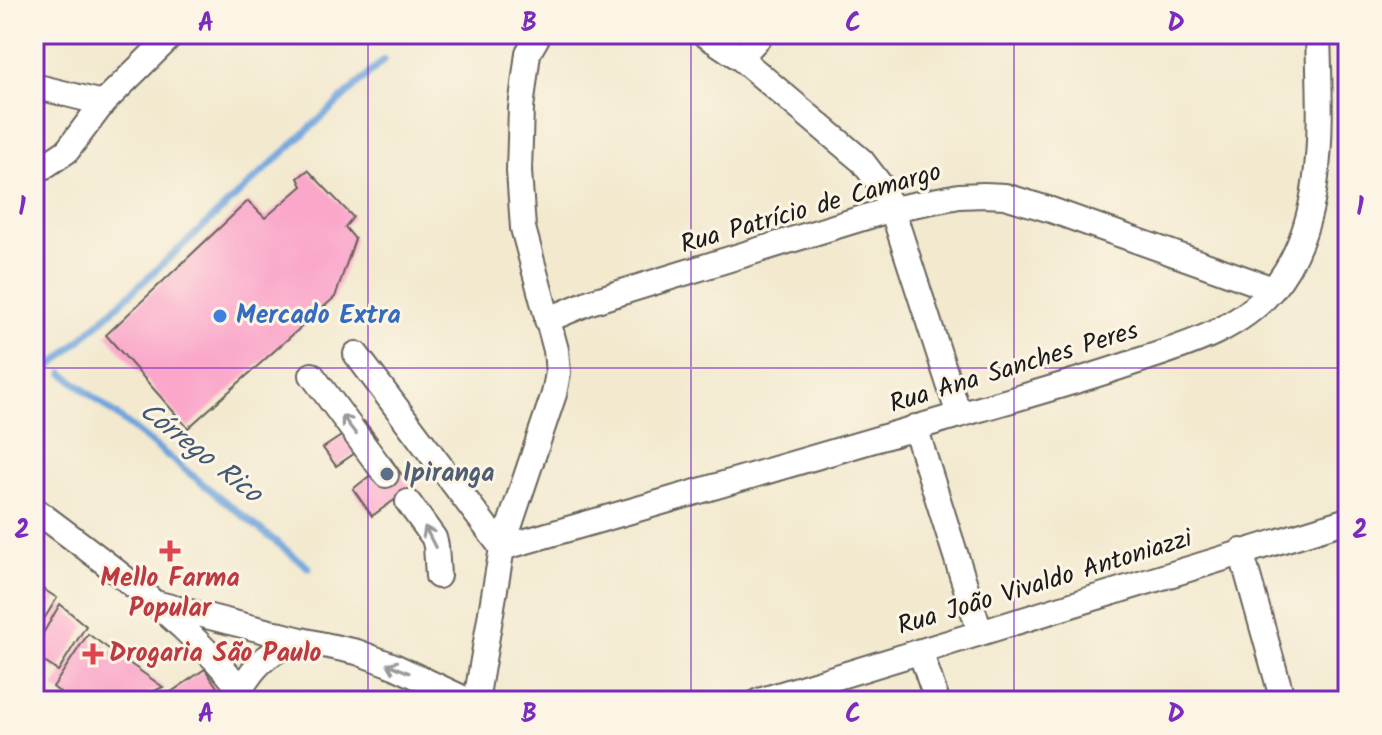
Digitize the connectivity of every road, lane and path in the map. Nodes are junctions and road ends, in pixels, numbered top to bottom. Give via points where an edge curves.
1 (173, 34) edge
2 (539, 34) edge
3 (704, 34) edge
4 (762, 34) edge
5 (1318, 34) edge
6 (740, 58) junction
7 (34, 86) edge
8 (103, 103) junction
9 (34, 173) edge
10 (892, 209) junction
11 (1273, 289) junction
12 (547, 320) junction
13 (356, 354) dead end
14 (312, 375) dead end
15 (959, 415) junction
16 (915, 427) junction
17 (386, 475) dead end
18 (408, 502) dead end
19 (34, 509) edge
20 (1348, 520) edge
21 (502, 548) junction
22 (1241, 551) junction
23 (438, 576) dead end
24 (155, 603) junction
25 (980, 632) junction
26 (301, 640) junction
27 (920, 651) junction
28 (245, 695) edge
29 (469, 701) edge
30 (476, 701) edge
31 (759, 701) edge
32 (937, 701) edge
33 (1283, 701) edge

1 - 8 street
2 - 12 street via 528,53 519,171 523,228
3 - 6 street
4 - 6 street
5 - 11 street, Rua Ana Sanches Peres via 1315,192 1292,259
6 - 10 street via 862,161
7 - 8 street
8 - 9 street via 67,151
10 - 11 street, Rua Patrício de Camargo via 959,196 1005,196
10 - 12 street, Rua Patrício de Camargo
10 - 15 street
11 - 15 street, Rua Ana Sanches Peres via 1235,321 1199,340
12 - 21 street via 556,350 554,394
13 - 21 street
17 -> 14 street
15 - 16 street, Rua Ana Sanches Peres
16 - 21 street, Rua Ana Sanches Peres
16 - 25 street
23 -> 18 street via 434,538
19 - 24 street
20 - 22 street, Rua João Vivaldo Antoniazzi
21 - 30 street
22 - 25 street, Rua João Vivaldo Antoniazzi
22 - 33 street
24 - 26 street
24 - 28 street via 208,651
25 - 27 street, Rua João Vivaldo Antoniazzi
26 - 28 street via 260,662 249,674
29 -> 26 street via 357,652
27 - 31 street, Rua João Vivaldo Antoniazzi
27 - 32 street

